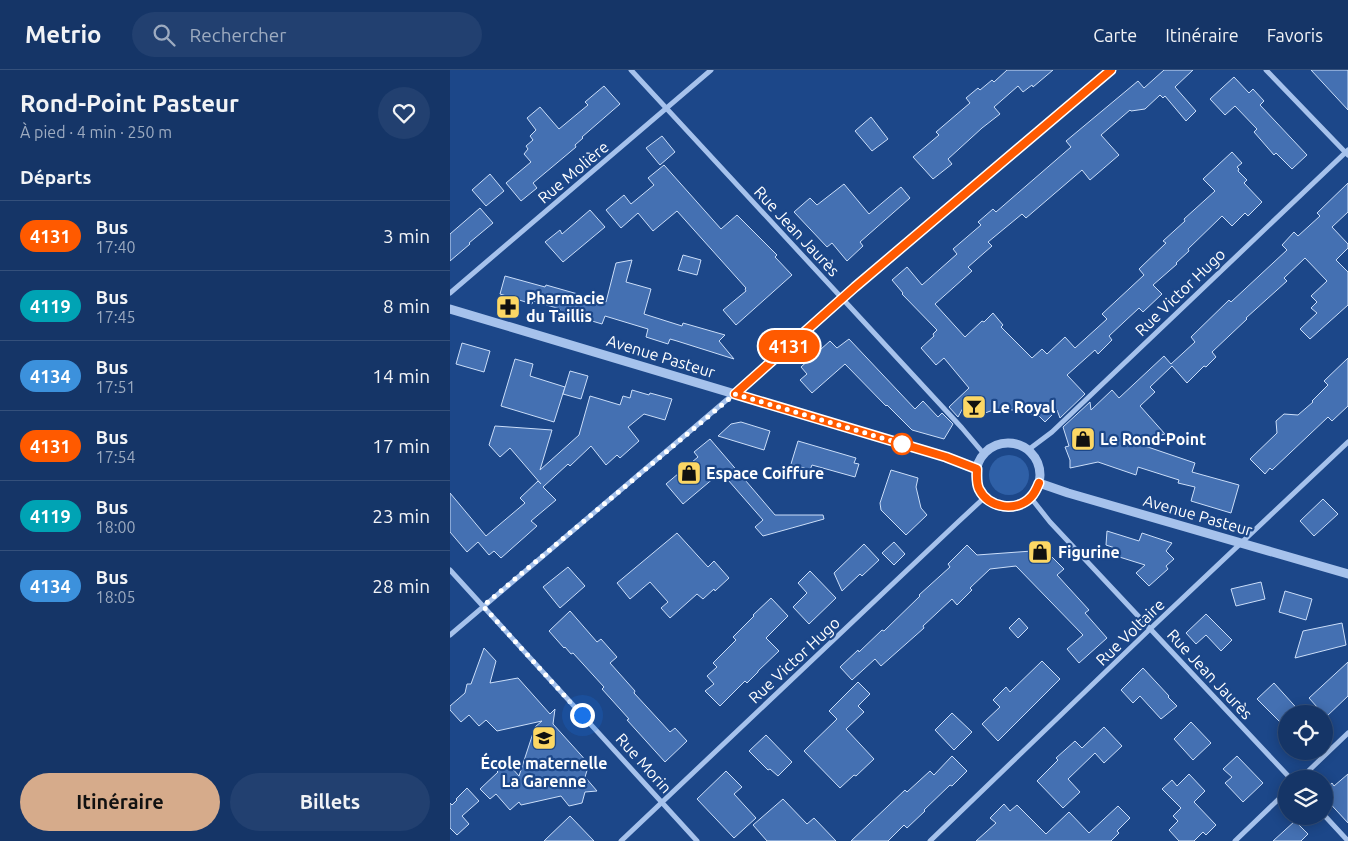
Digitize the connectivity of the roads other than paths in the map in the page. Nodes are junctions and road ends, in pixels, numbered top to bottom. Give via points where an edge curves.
1 (631, 70) edge
2 (711, 70) edge
3 (1111, 70) edge
4 (1266, 70) edge
5 (667, 109) junction
6 (1347, 153) edge
7 (450, 293) edge
8 (843, 299) junction
9 (450, 309) edge
10 (735, 394) junction
11 (1348, 442) edge
12 (1028, 450) junction
13 (984, 454) junction
14 (977, 469) junction
15 (1039, 483) junction
16 (985, 498) junction
17 (1031, 498) junction
18 (1242, 543) junction
19 (450, 570) edge
20 (1348, 574) edge
21 (483, 606) junction
22 (1150, 629) junction
23 (450, 636) edge
24 (1348, 733) edge
25 (1283, 770) edge
26 (1309, 770) edge
27 (1278, 800) edge
28 (662, 802) junction
29 (1333, 825) edge
30 (621, 841) edge
31 (697, 841) edge
32 (930, 841) edge
33 (1235, 841) edge
34 (1348, 841) edge

1 - 5 street, Rue Jean Jaurès
2 - 5 street, Rue Molière
3 - 8 street
4 - 6 street
5 - 7 street, Rue Molière
5 - 8 street, Rue Jean Jaurès
6 - 12 street, Rue Victor Hugo via 1052,432
8 - 10 street
8 - 13 street, Rue Jean Jaurès
9 - 10 street, Avenue Pasteur
10 - 14 street, Avenue Pasteur
10 - 21 street
11 - 18 street, Rue Voltaire
12 - 13 street via 1001,444
12 - 15 street via 1038,465
13 - 14 street
14 - 16 street via 979,489
15 - 17 street
15 - 18 street, Avenue Pasteur
16 - 17 street via 998,505 1013,507
16 - 28 street, Rue Victor Hugo
17 - 22 street, Rue Jean Jaurès
18 - 20 street, Avenue Pasteur
18 - 22 street, Rue Voltaire
19 - 21 street, Rue Morin
21 - 23 street
21 - 28 street, Rue Morin
22 - 25 street, Rue Jean Jaurès
22 - 32 street, Rue Voltaire
24 - 26 street
27 - 33 street
28 - 30 street, Rue Victor Hugo
28 - 31 street, Rue Morin
29 - 34 street

